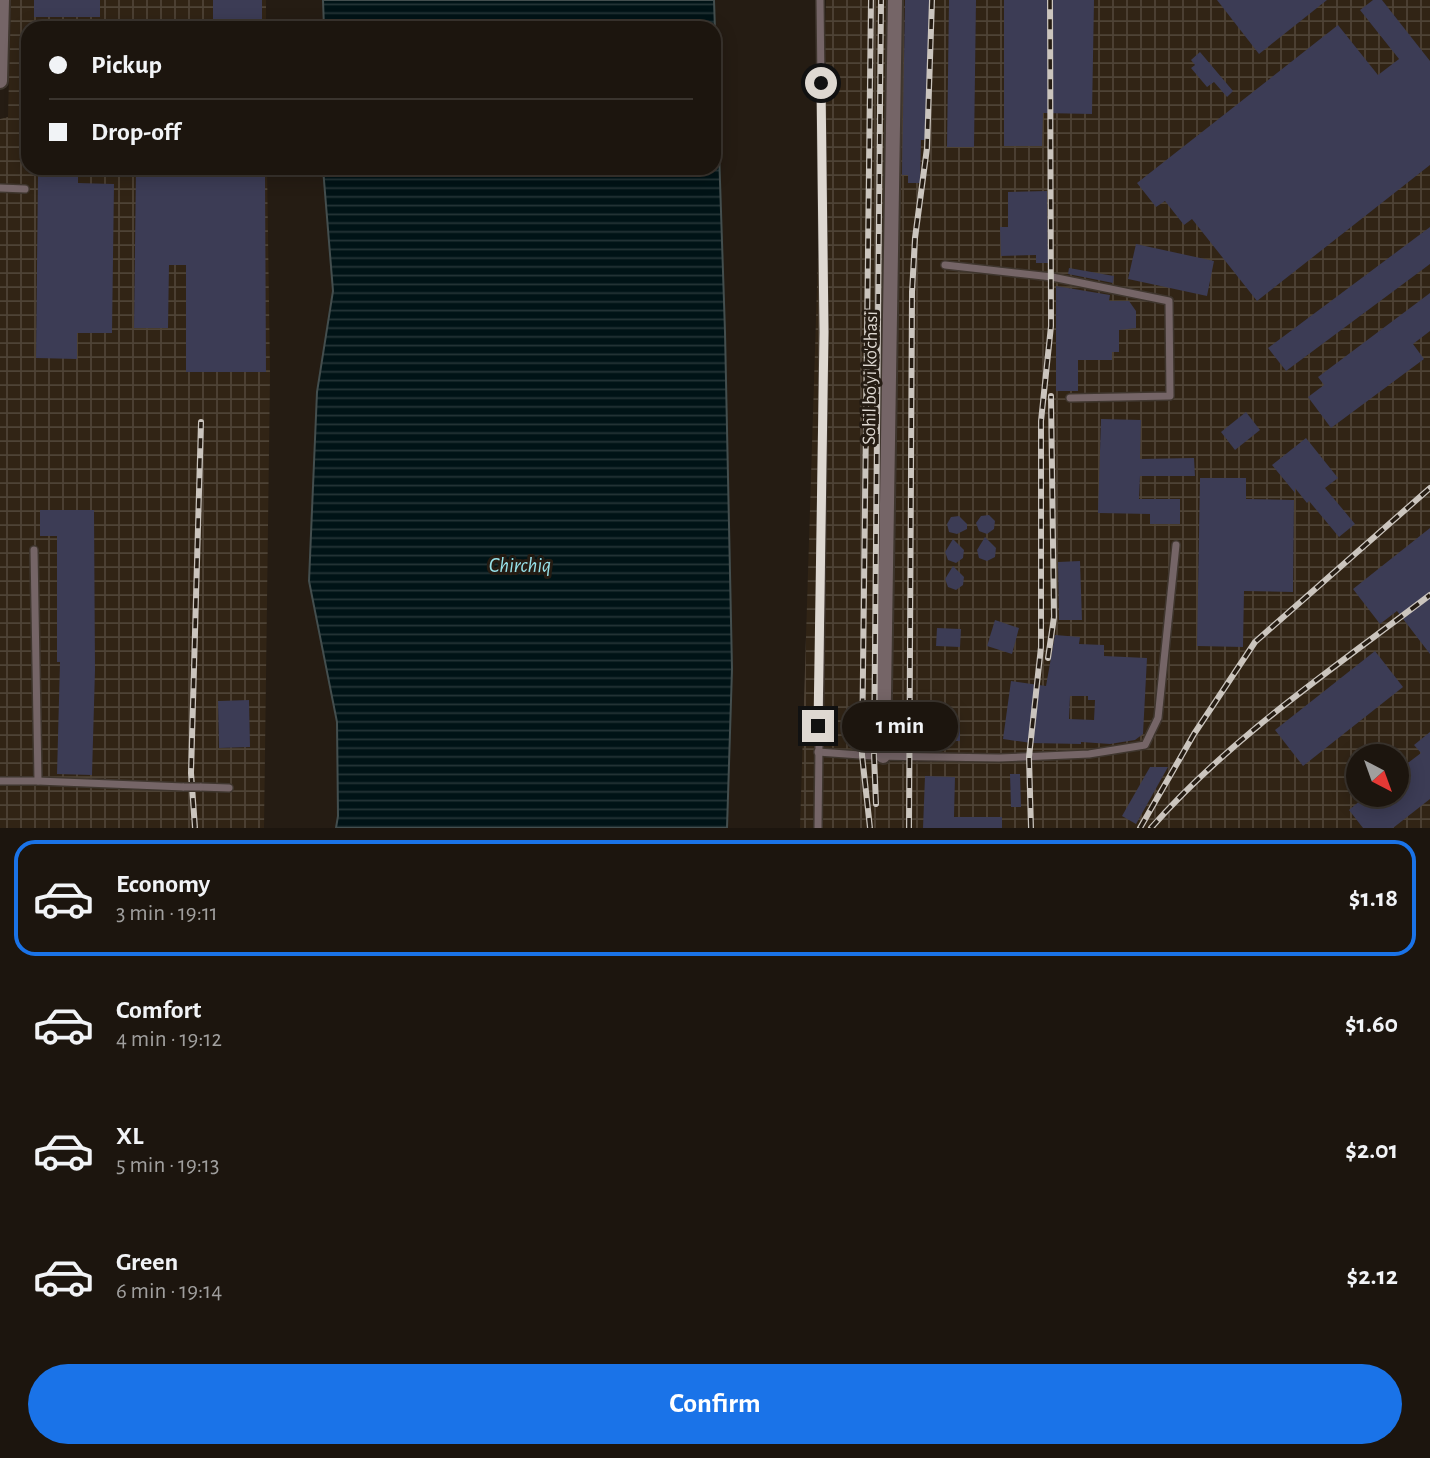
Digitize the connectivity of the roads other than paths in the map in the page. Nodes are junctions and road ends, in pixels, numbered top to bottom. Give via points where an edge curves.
1 (2, 0) edge
2 (820, 0) edge
3 (895, 0) edge
4 (0, 81) edge
5 (0, 188) edge
6 (25, 189) dead end
7 (945, 265) dead end
8 (1070, 398) dead end
9 (1176, 545) dead end
10 (34, 550) dead end
11 (818, 752) junction
12 (883, 756) junction
13 (0, 781) edge
14 (38, 781) junction
15 (229, 788) dead end
16 (818, 828) edge

1 - 4 street
2 - 11 lane via 824,332
3 - 12 street, Sohil bo'yi ko'chasi
5 - 6 lane
7 - 8 lane via 1052,277 1169,302 1170,396
9 - 12 lane via 1158,718 1145,745 1089,754 999,758
10 - 14 lane
11 - 12 lane
11 - 16 lane
13 - 14 lane
14 - 15 lane, bridge

